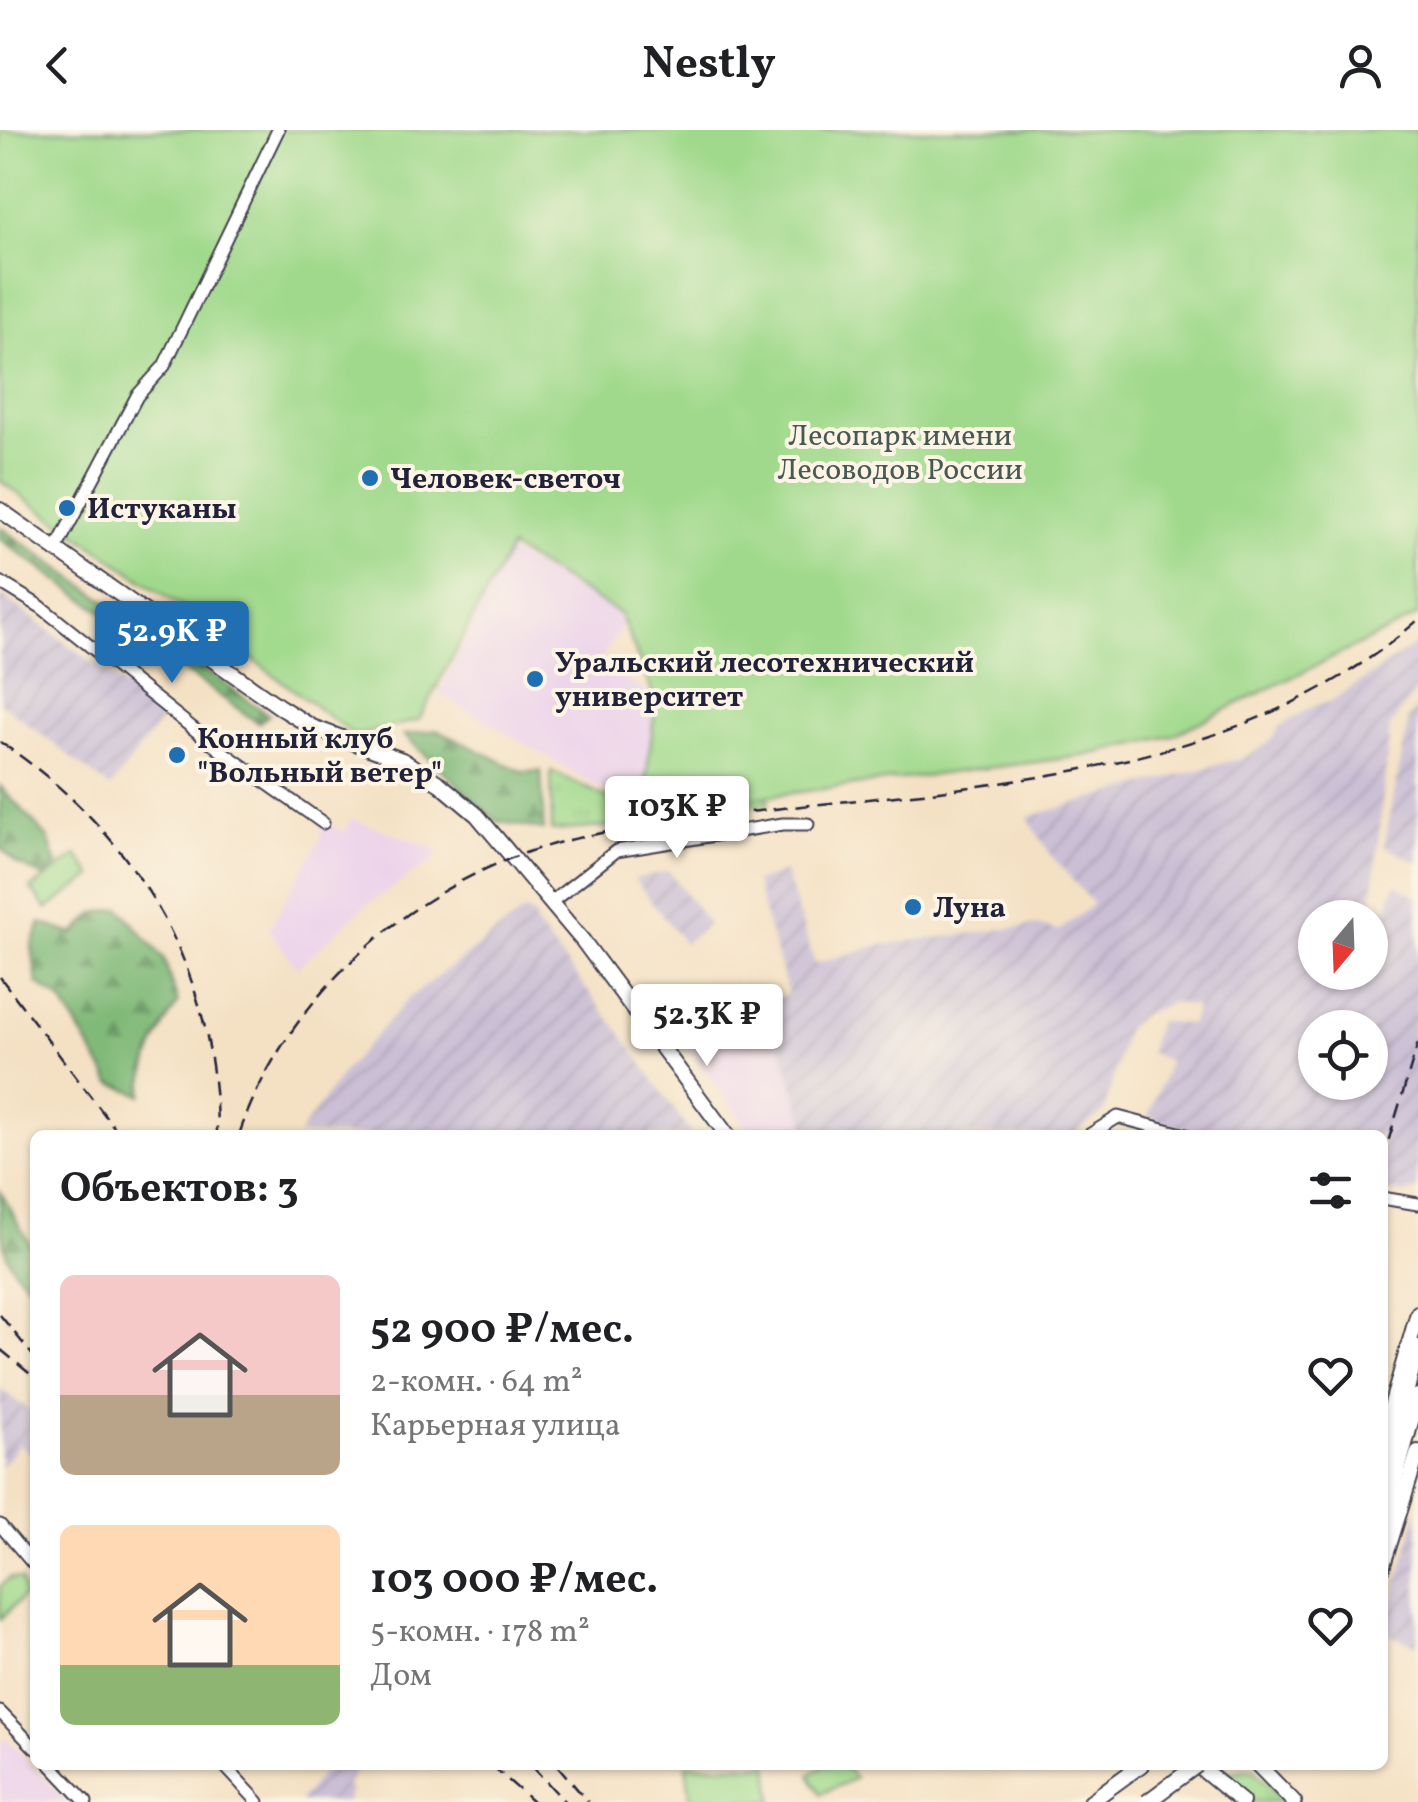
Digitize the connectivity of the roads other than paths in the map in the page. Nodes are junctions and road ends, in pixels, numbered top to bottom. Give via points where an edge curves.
1 (278, 130) edge
2 (0, 510) edge
3 (56, 549) junction
4 (0, 582) edge
5 (322, 823) dead end
6 (808, 824) dead end
7 (550, 903) junction
8 (723, 1130) edge
9 (1097, 1130) edge
10 (1170, 1130) edge
11 (1388, 1199) edge
12 (1418, 1204) edge
13 (1418, 1313) edge
14 (1418, 1347) edge
15 (1418, 1396) edge
16 (1388, 1417) edge
17 (1418, 1452) edge
18 (1388, 1463) edge
19 (1388, 1507) edge
20 (0, 1525) edge
21 (1388, 1549) edge
22 (30, 1560) edge
23 (0, 1712) edge
24 (30, 1743) edge
25 (56, 1770) edge
26 (229, 1770) edge
27 (1134, 1770) edge
28 (1190, 1770) edge
29 (1203, 1770) edge
30 (1263, 1770) edge
31 (86, 1802) edge
32 (258, 1802) edge
33 (1090, 1802) edge
34 (1147, 1802) edge
35 (1242, 1802) edge
36 (1294, 1802) edge

1 - 3 street via 164,366 137,396
2 - 3 main road
3 - 7 main road via 296,717 402,760 440,784 477,815
4 - 5 street
6 - 7 street via 616,851
7 - 8 main road
9 - 10 street via 1129,1117
11 - 12 street
13 - 16 main road
14 - 18 main road
15 - 19 main road
17 - 21 main road
20 - 22 street
23 - 24 street
25 - 31 street
26 - 32 street
27 - 33 main road
28 - 34 main road, bridge
29 - 35 main road
30 - 36 main road

